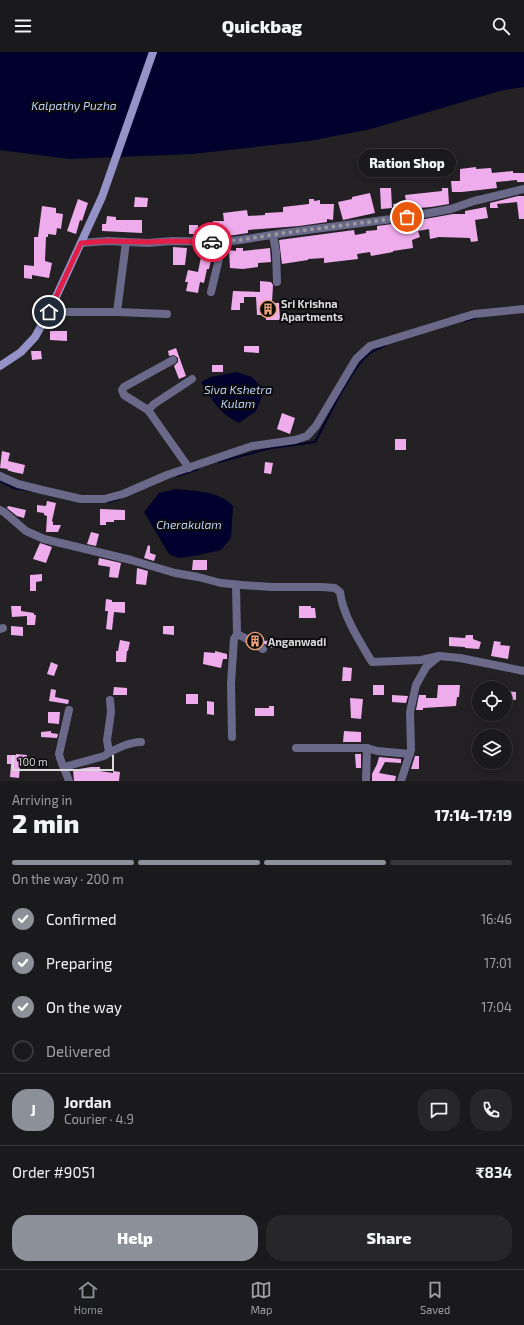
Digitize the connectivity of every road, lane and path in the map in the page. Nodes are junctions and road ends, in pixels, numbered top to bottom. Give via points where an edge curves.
1 (153, 52) edge
2 (524, 189) edge
3 (273, 235) junction
4 (126, 242) junction
5 (223, 242) junction
6 (81, 243) junction
7 (277, 282) dead end
8 (211, 292) dead end
9 (524, 309) edge
10 (49, 312) junction
11 (117, 312) junction
12 (167, 314) dead end
13 (173, 360) dead end
14 (0, 366) edge
15 (192, 380) dead end
16 (148, 410) junction
17 (188, 468) junction
18 (0, 476) edge
19 (0, 510) edge
20 (236, 584) junction
21 (237, 634) junction
22 (263, 649) dead end
23 (439, 656) junction
24 (524, 671) edge
25 (110, 700) dead end
26 (69, 710) dead end
27 (232, 737) dead end
28 (142, 742) dead end
29 (296, 748) dead end
30 (367, 748) junction
31 (109, 752) junction
32 (410, 754) junction
33 (64, 767) junction
34 (68, 781) edge
35 (366, 781) edge
36 (401, 781) edge

1 - 6 main road via 102,197
2 - 3 street via 407,217
3 - 5 street
3 - 7 street
4 - 5 street
4 - 6 street
4 - 11 street
5 - 8 street
6 - 10 main road
9 - 17 street via 474,314 370,346 356,359 316,426 307,436 252,446
10 - 11 street
10 - 14 main road via 35,337 21,352
11 - 12 street
13 - 16 street via 122,390 124,395
15 - 16 street
16 - 17 street
17 - 18 street via 104,500 81,499 18,484
19 - 20 street via 26,531 44,539 175,573
20 - 21 street
20 - 23 street via 336,588 372,662 421,660
21 - 22 street
21 - 27 street via 234,639 231,684
23 - 24 street
23 - 32 street via 426,667 416,684 410,712
25 - 31 street via 107,740
26 - 33 street via 59,754
28 - 31 street via 135,742
29 - 30 street
30 - 32 street
30 - 35 street
31 - 33 street via 104,756
32 - 36 street
33 - 34 street

